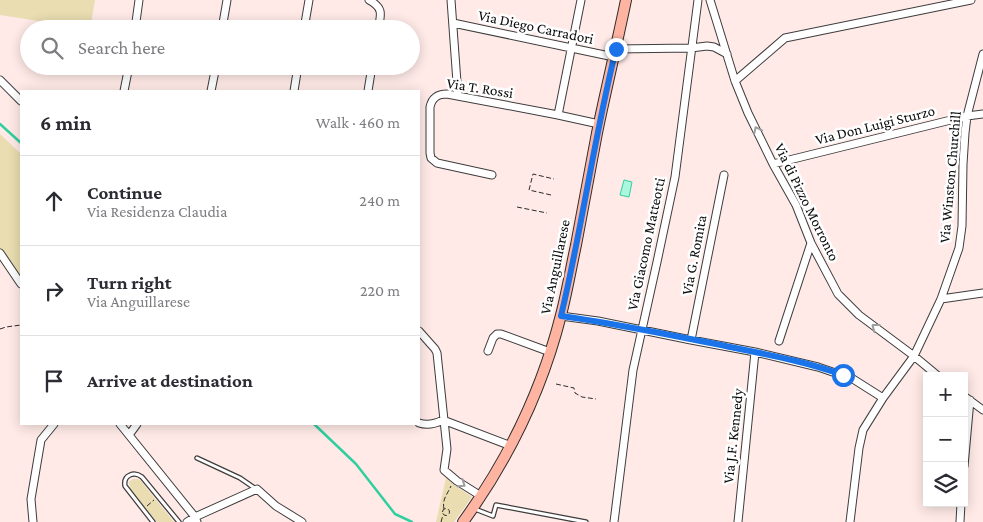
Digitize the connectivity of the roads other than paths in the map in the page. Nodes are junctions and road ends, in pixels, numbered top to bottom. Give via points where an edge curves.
1 (139, 0) edge
2 (227, 0) edge
3 (309, 0) edge
4 (370, 0) edge
5 (451, 0) edge
6 (581, 0) edge
7 (626, 0) edge
8 (698, 0) edge
9 (710, 0) edge
10 (969, 0) edge
11 (136, 20) edge
12 (224, 20) edge
13 (306, 20) edge
14 (380, 20) edge
15 (453, 23) junction
16 (571, 48) junction
17 (691, 48) junction
18 (615, 53) junction
19 (726, 54) junction
20 (983, 54) edge
21 (127, 75) edge
22 (214, 75) edge
23 (297, 75) edge
24 (371, 75) edge
25 (0, 80) edge
26 (735, 81) junction
27 (124, 90) edge
28 (211, 90) edge
29 (294, 90) edge
30 (368, 90) edge
31 (458, 96) junction
32 (20, 99) edge
33 (983, 114) edge
34 (558, 115) junction
35 (967, 116) junction
36 (599, 124) junction
37 (773, 164) junction
38 (492, 175) dead end
39 (724, 175) dead end
40 (810, 243) junction
41 (0, 253) edge
42 (20, 283) edge
43 (983, 293) edge
44 (942, 299) junction
45 (561, 316) junction
46 (642, 330) junction
47 (420, 332) edge
48 (691, 340) junction
49 (779, 340) dead end
50 (488, 351) dead end
51 (550, 352) junction
52 (755, 352) junction
53 (914, 356) junction
54 (933, 372) edge
55 (884, 398) junction
56 (968, 399) edge
57 (983, 410) edge
58 (966, 417) edge
59 (443, 420) junction
60 (420, 423) edge
61 (53, 425) edge
62 (121, 425) edge
63 (136, 425) edge
64 (129, 435) junction
65 (511, 446) junction
66 (197, 458) dead end
67 (964, 462) edge
68 (256, 489) junction
69 (481, 496) junction
70 (961, 507) edge
71 (473, 508) junction
72 (196, 519) edge
73 (33, 522) edge
74 (153, 522) edge
75 (179, 522) edge
76 (187, 522) edge
77 (302, 522) edge
78 (463, 522) edge
79 (586, 522) edge
80 (614, 522) edge
81 (738, 522) edge
82 (850, 522) edge
83 (960, 522) edge

1 - 11 street
2 - 12 street
3 - 13 street
4 - 14 street via 380,8
5 - 15 street
6 - 16 street
7 - 18 main road, Via Anguillarese
8 - 17 street, Via Giacomo Matteotti
9 - 19 street, Via di Pizzo Morronto
10 - 26 street via 785,38
15 - 16 street, Via Diego Carradori
15 - 31 street
16 - 18 street, Via Diego Carradori
16 - 34 street
17 - 18 street, Via Diego Carradori
17 - 19 street, Via Diego Carradori via 707,46
17 - 46 street, Via Giacomo Matteotti via 675,177
18 - 36 main road, Via Anguillarese
19 - 26 street, Via di Pizzo Morronto
20 - 35 street, Via Winston Churchill
21 - 27 street
22 - 28 street
23 - 29 street
24 - 30 street
25 - 32 street
37 -> 26 street, Via di Pizzo Morronto
31 - 34 street, Via T. Rossi
31 - 38 street, Via T. Rossi via 440,94 432,101 431,158 437,163
33 - 35 street, Via Don Luigi Sturzo
34 - 36 street, Via T. Rossi
35 - 37 street, Via Don Luigi Sturzo
35 - 44 street, Via Winston Churchill via 959,248
36 - 45 main road, Via Anguillarese
37 - 40 street, Via di Pizzo Morronto via 796,205
39 - 48 street, Via G. Romita
40 - 49 street
53 -> 40 street, Via di Pizzo Morronto via 860,316 838,294
41 - 42 street
43 - 44 street
44 - 53 street, Via Winston Churchill
45 - 46 street
45 - 51 main road, Via Anguillarese
46 - 48 street
46 - 80 street, Via Giacomo Matteotti via 633,370
47 - 59 street via 437,353
48 - 52 street
50 - 51 street via 493,338 501,334
51 - 65 main road, Via Anguillarese
52 - 55 street via 832,371
52 - 81 street, Via J.F. Kennedy
53 - 54 street, Via di Pizzo Morronto
53 - 55 street, Via Winston Churchill
55 - 82 street, Via Winston Churchill via 863,430
56 - 57 street
58 - 67 street
59 - 60 street via 433,425
59 - 65 street
59 -> 69 street via 447,448 444,470
61 - 73 street via 41,440 31,499
62 - 64 street
63 - 64 street
64 - 72 street
65 - 69 main road, Via Anguillarese
66 - 68 lane
68 - 72 street
68 - 77 street
69 - 71 main road, Via Anguillarese
70 - 83 street
71 - 78 main road, Via Anguillarese
71 - 79 lane via 493,516 496,505
72 - 76 street
74 - 75 lane via 125,486 127,476 139,475

